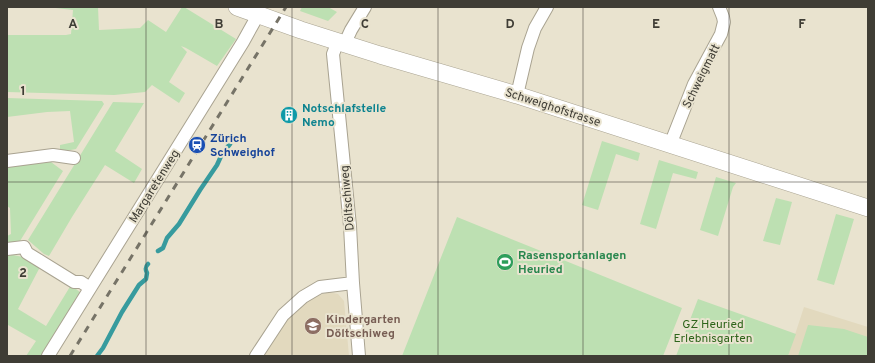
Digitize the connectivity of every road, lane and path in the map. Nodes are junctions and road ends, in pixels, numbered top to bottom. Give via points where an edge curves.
1 (237, 7) edge
2 (365, 7) edge
3 (547, 7) edge
4 (719, 7) edge
5 (258, 15) junction
6 (341, 42) junction
7 (517, 95) junction
8 (670, 145) junction
9 (74, 158) dead end
10 (7, 161) edge
11 (868, 208) edge
12 (7, 249) edge
13 (353, 283) junction
14 (90, 288) junction
15 (48, 356) edge
16 (256, 356) edge
17 (359, 356) edge

1 - 5 main road, Schweighofstrasse
2 - 6 street, Döltschiweg
3 - 7 street via 535,28 528,48
4 - 8 street, Schweigmatt via 724,22 721,34 694,84
5 - 6 main road, Schweighofstrasse
5 - 14 street, Margaretenweg
6 - 7 main road, Schweighofstrasse
6 - 13 street, Döltschiweg via 332,54 350,226
7 - 8 main road, Schweighofstrasse
8 - 11 main road, Schweighofstrasse
9 - 10 street via 53,155
12 - 14 street via 24,247 27,254 74,282 81,282
13 - 16 street via 320,287 304,297 283,315
13 - 17 street, Döltschiweg
14 - 15 street, Margaretenweg

